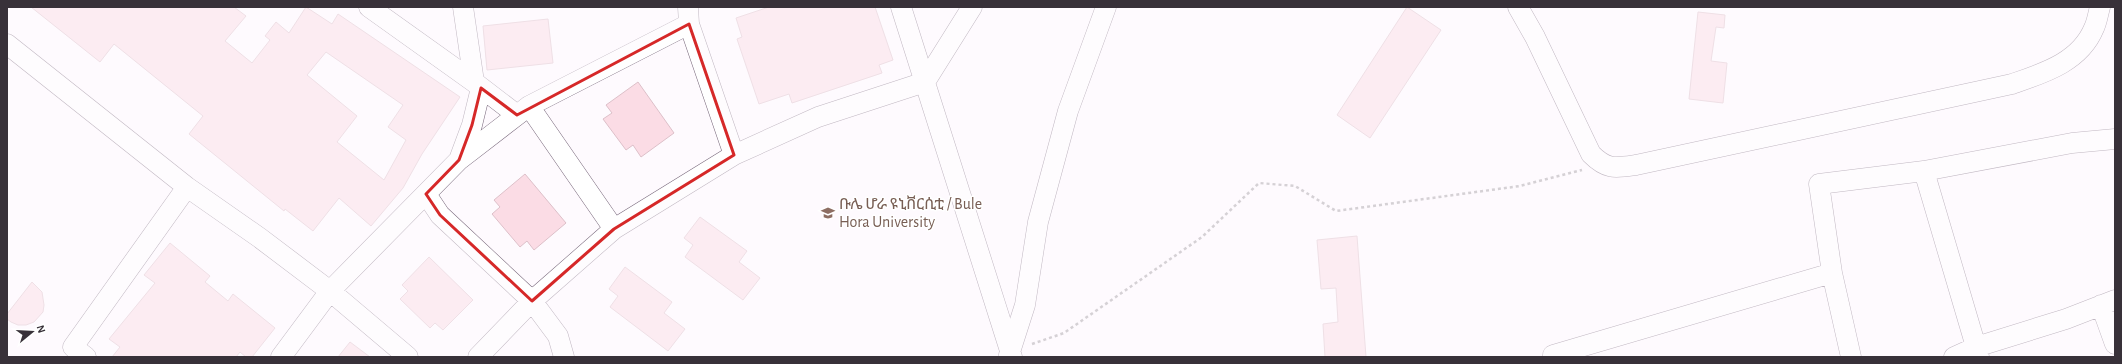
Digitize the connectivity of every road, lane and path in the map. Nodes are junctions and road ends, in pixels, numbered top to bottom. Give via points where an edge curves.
1 (369, 7) edge
2 (464, 7) edge
3 (901, 7) edge
4 (972, 7) edge
5 (1106, 7) edge
6 (1518, 7) edge
7 (2100, 7) edge
8 (688, 16) edge
9 (7, 44) edge
10 (925, 82) junction
11 (477, 85) junction
12 (523, 111) junction
13 (2115, 139) edge
14 (734, 155) junction
15 (459, 160) junction
16 (1602, 165) junction
17 (1924, 171) junction
18 (187, 187) junction
19 (426, 194) junction
20 (614, 229) junction
21 (1832, 273) junction
22 (330, 291) junction
23 (532, 301) junction
24 (2108, 303) edge
25 (2115, 344) edge
26 (1978, 352) edge
27 (1010, 355) edge
28 (86, 357) edge
29 (281, 357) edge
30 (408, 357) edge
31 (478, 357) edge
32 (564, 357) edge
33 (1553, 357) edge
34 (1851, 357) edge
35 (1954, 357) edge

1 - 11 street
2 - 11 street
3 - 10 street
4 - 10 street
5 - 27 street via 1068,112 1038,222 1025,305
6 - 16 street via 1536,36 1591,154
7 - 16 street via 2094,29 2075,56 2048,71 2012,84 1636,165 1616,168
8 - 12 street
8 - 14 street
9 - 18 street
10 - 14 street via 818,117
10 - 27 street
11 - 12 street
11 - 15 street via 472,125
12 - 15 street
12 - 20 street
13 - 17 street via 2072,143
14 - 20 street
15 - 19 street
16 - 27 path via 1520,186 1336,211 1295,186 1259,183 1202,237 1064,333
17 - 21 street via 1819,184
17 - 26 street
18 - 22 street
18 - 28 street via 73,347
19 - 22 street
19 - 23 street via 440,215
20 - 23 street
21 - 33 street
21 - 34 street
22 - 29 street
22 - 30 street
23 - 31 street
23 - 32 street via 558,336
24 - 25 street
24 - 26 street
26 - 35 street

